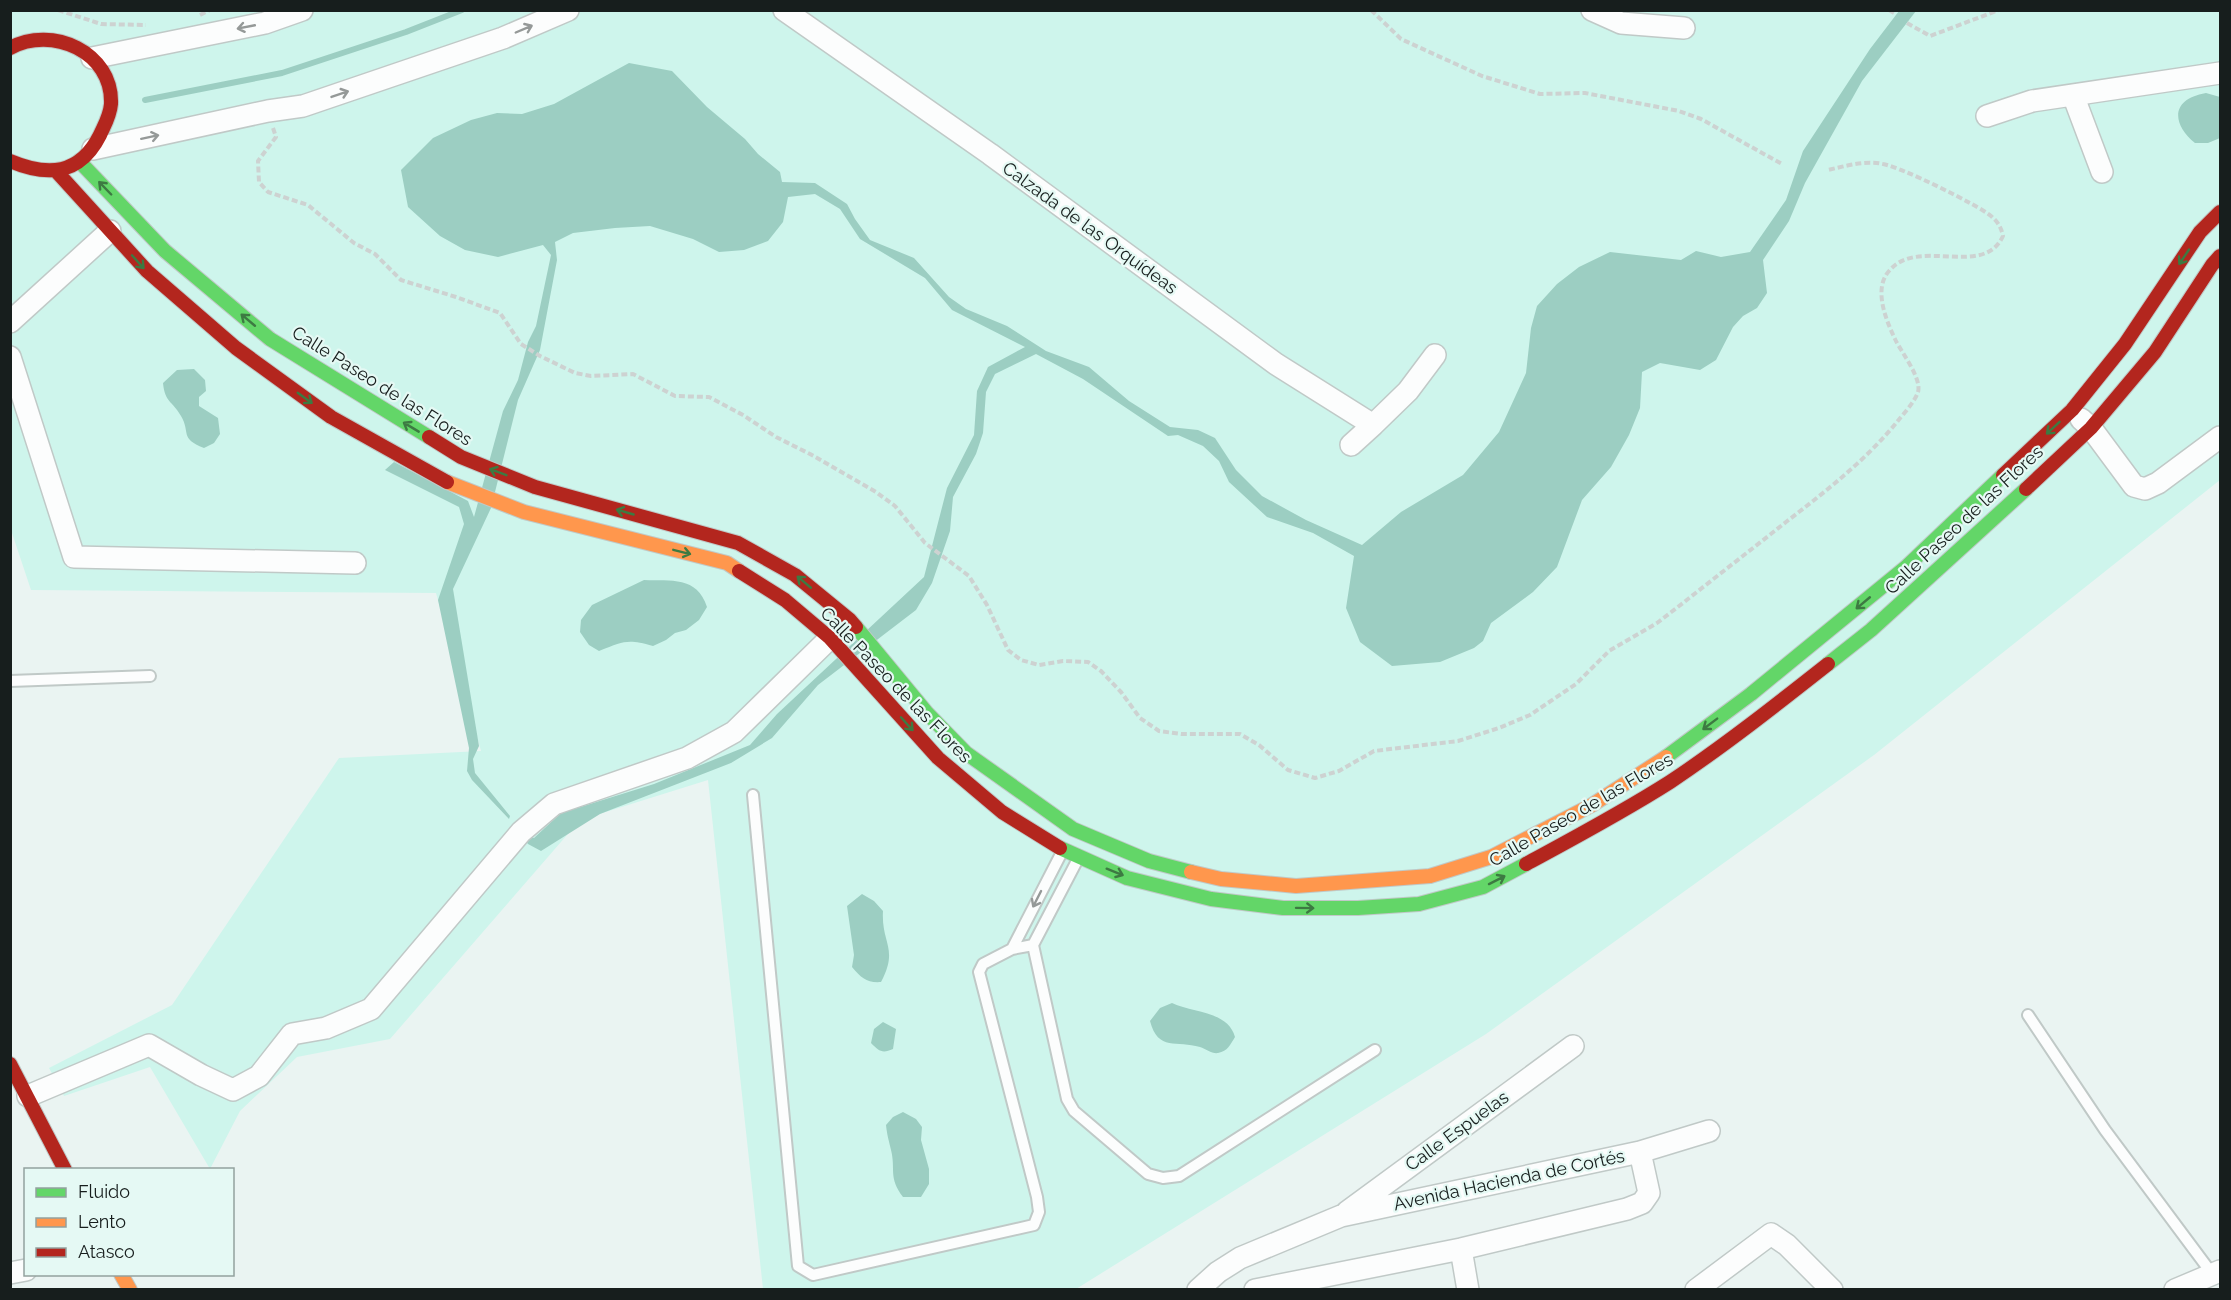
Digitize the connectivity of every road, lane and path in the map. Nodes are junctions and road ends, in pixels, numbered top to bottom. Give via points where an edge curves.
1 (58, 10) edge
2 (210, 10) edge
3 (302, 10) edge
4 (568, 10) edge
5 (784, 10) edge
6 (1371, 10) edge
7 (1592, 10) edge
8 (1999, 10) edge
9 (196, 16) dead end
10 (1907, 23) dead end
11 (148, 25) dead end
12 (1684, 28) dead end
13 (15, 42) edge
14 (92, 58) junction
15 (2220, 73) edge
16 (2073, 95) junction
17 (268, 111) junction
18 (1988, 116) dead end
19 (86, 155) junction
20 (10, 161) edge
21 (1782, 164) dead end
22 (1828, 170) dead end
23 (57, 171) junction
24 (2102, 172) dead end
25 (2220, 212) edge
26 (110, 231) junction
27 (2220, 256) edge
28 (10, 322) edge
29 (1435, 355) dead end
30 (10, 357) edge
31 (292, 370) junction
32 (2072, 410) junction
33 (1373, 425) junction
34 (2091, 428) junction
35 (2220, 437) edge
36 (1351, 445) dead end
37 (355, 563) dead end
38 (824, 599) junction
39 (809, 621) junction
40 (830, 638) junction
41 (150, 676) dead end
42 (10, 681) edge
43 (1751, 694) junction
44 (1766, 714) junction
45 (753, 795) dead end
46 (1073, 830) junction
47 (1089, 837) junction
48 (1063, 850) junction
49 (1078, 858) junction
50 (1034, 945) junction
51 (1012, 949) junction
52 (2028, 1015) dead end
53 (1573, 1046) dead end
54 (1376, 1050) dead end
55 (10, 1064) edge
56 (27, 1096) junction
57 (1708, 1131) dead end
58 (1640, 1152) junction
59 (64, 1168) edge
60 (1341, 1216) junction
61 (1461, 1250) junction
62 (2217, 1273) edge
63 (122, 1276) edge
64 (130, 1290) edge
65 (1198, 1290) edge
66 (1255, 1290) edge
67 (1468, 1290) edge
68 (1696, 1290) edge
69 (1832, 1290) edge
70 (2175, 1290) edge

1 - 11 path via 101,24
2 - 9 path
3 -> 14 street via 265,23
17 -> 4 street via 303,106 503,38
5 - 33 street, Calzada de las Orquídeas via 990,154 1276,364
6 - 21 path via 1401,39 1482,76 1540,94 1585,93 1679,111
7 - 12 street via 1621,23
8 - 10 path via 1930,36
13 - 14 street via 58,39
14 - 19 street via 104,75 110,94 110,115
15 - 16 street
16 - 18 street via 2032,100
16 - 24 street
19 -> 17 street
17 - 22 path via 276,137 258,161 259,182 268,192 308,205 354,243 375,254 401,280 500,313 521,344 575,373 633,374 675,396 709,397 743,415 894,506 925,543 969,576 1008,650 1021,660 1039,665 1088,662 1121,692 1140,718 1159,731 1240,734 1288,770 1315,778 1339,771 1374,751 1458,741 1530,715 1576,684 1609,651 1683,603 1838,481 1880,442 1918,390 1883,306 1881,290 1888,271 1917,256 1976,256 1990,252 2003,236 2000,225 1990,215 1884,164 1859,163
19 - 23 street
31 -> 19 street, Calle Paseo de las Flores via 270,339 165,251
20 - 23 street via 25,168
23 - 26 street, Calle Paseo de las Flores
25 -> 32 street, Calle Paseo de las Flores via 2200,232 2125,344
26 - 28 street
26 -> 31 street, Calle Paseo de las Flores via 147,271 236,348
27 - 34 street, Calle Paseo de las Flores via 2155,352
29 - 33 street via 1408,391
30 - 37 street via 74,557
38 -> 31 street, Calle Paseo de las Flores via 795,575 738,543 535,487 461,457
31 -> 39 street, Calle Paseo de las Flores via 331,417 450,484 524,512 727,563 785,600
32 - 34 street
32 -> 43 street, Calle Paseo de las Flores via 1905,568
33 - 36 street
34 - 35 street via 2134,486 2145,489
34 - 44 street, Calle Paseo de las Flores via 1870,630
38 - 39 street
38 - 46 street, Calle Paseo de las Flores via 849,620 966,753
39 - 40 street, Calle Paseo de las Flores
40 -> 48 street, Calle Paseo de las Flores via 938,758 1002,812
40 - 56 street via 734,732 687,758 554,804 521,832 371,1009 326,1028 292,1034 259,1076 233,1090 149,1045
41 - 42 lane
43 - 44 street
43 -> 47 street, Calle Paseo de las Flores via 1592,806 1491,857 1430,876 1296,886 1221,879 1149,861
49 -> 44 street, Calle Paseo de las Flores via 1127,878 1211,899 1283,908 1419,904 1483,887 1530,863 1670,782
45 - 51 lane via 798,1266 813,1275 1034,1225 1039,1212 1037,1197 979,972 983,964
46 - 47 street, Calle Paseo de las Flores
46 - 48 lane
47 - 49 lane
48 - 49 street, Calle Paseo de las Flores
48 -> 51 lane
49 - 50 lane
50 - 51 lane
50 - 54 lane via 1067,1099 1074,1111 1148,1174 1163,1178 1179,1176
52 - 62 lane via 2105,1130
53 - 60 street, Calle Espuelas
55 - 56 street
56 - 59 street
57 - 58 street
58 - 60 street, Avenida Hacienda de Cortés
58 - 61 street, Avenida Hacienda de Cortés via 1648,1193 1642,1203
60 - 65 street, Avenida Hacienda de Cortés via 1240,1258
61 - 66 street, Avenida Hacienda de Cortés
61 - 67 street
62 - 70 street
63 - 64 street
68 - 69 street via 1771,1234

